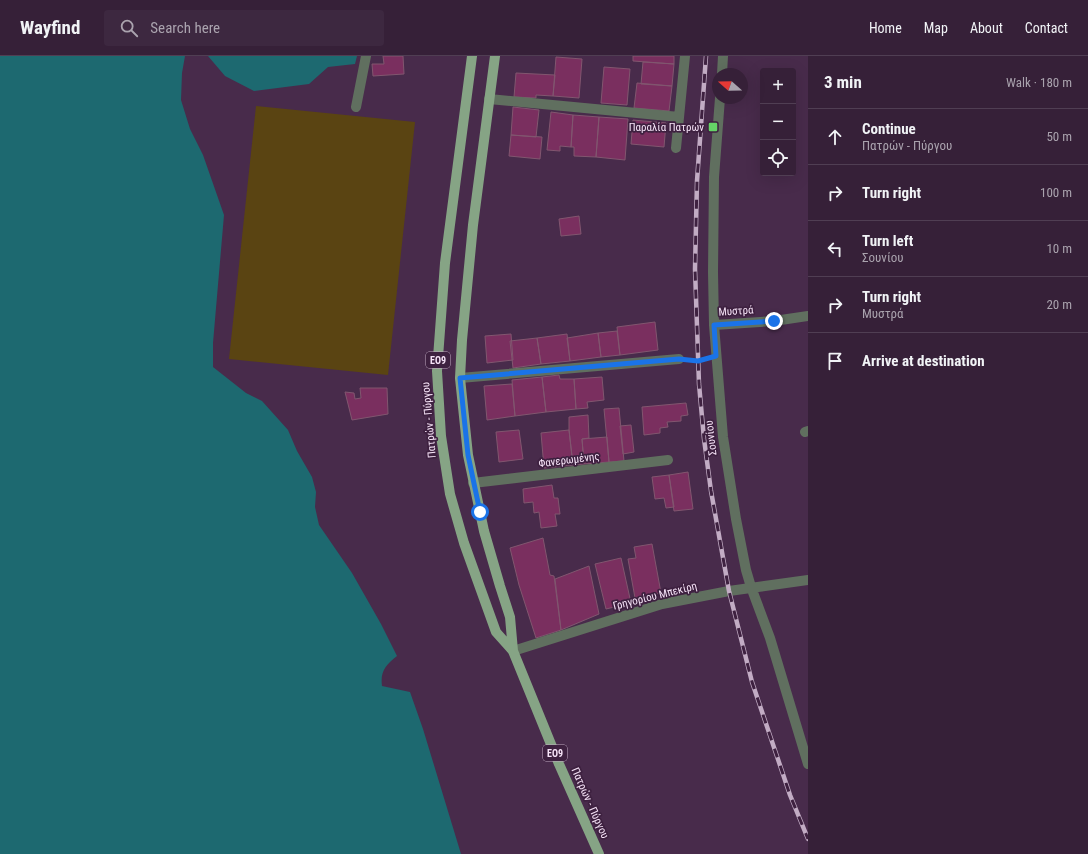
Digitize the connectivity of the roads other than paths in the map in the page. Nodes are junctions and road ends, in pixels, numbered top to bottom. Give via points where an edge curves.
1 (366, 56) edge
2 (472, 56) edge
3 (495, 56) edge
4 (685, 56) edge
5 (724, 56) edge
6 (723, 68) edge
7 (489, 99) junction
8 (719, 104) edge
9 (356, 107) dead end
10 (679, 117) junction
11 (676, 148) dead end
12 (808, 316) edge
13 (714, 325) junction
14 (679, 359) road end
15 (460, 378) junction
16 (668, 460) dead end
17 (473, 483) junction
18 (808, 580) edge
19 (751, 587) junction
20 (513, 651) junction
21 (808, 764) edge
22 (599, 854) edge

1 - 9 street
2 - 20 main road, Πατρών - Πύργου / ΕΟ9 via 445,263 437,371 441,436 450,494 464,543 496,632
3 - 7 main road, Πατρών - Πύργου / ΕΟ9
4 - 10 street
5 - 6 street
7 - 10 street
7 - 15 main road, Πατρών - Πύργου / ΕΟ9 via 466,287
8 - 13 street, Σουνίου via 713,200
10 - 11 street
12 - 13 street, Μυστρά
13 - 19 street, Σουνίου via 720,418 726,464
14 - 15 street
15 - 17 main road, Πατρών - Πύργου / ΕΟ9
16 - 17 street, Φανερωμένης
17 - 20 main road, Πατρών - Πύργου / ΕΟ9 via 491,557 510,618
18 - 19 street, Γρηγορίου Μπεκίρη
19 - 20 street, Γρηγορίου Μπεκίρη via 656,606
19 - 21 street, Σουνίου via 770,638
20 - 22 main road, Πατρών - Πύργου / ΕΟ9

